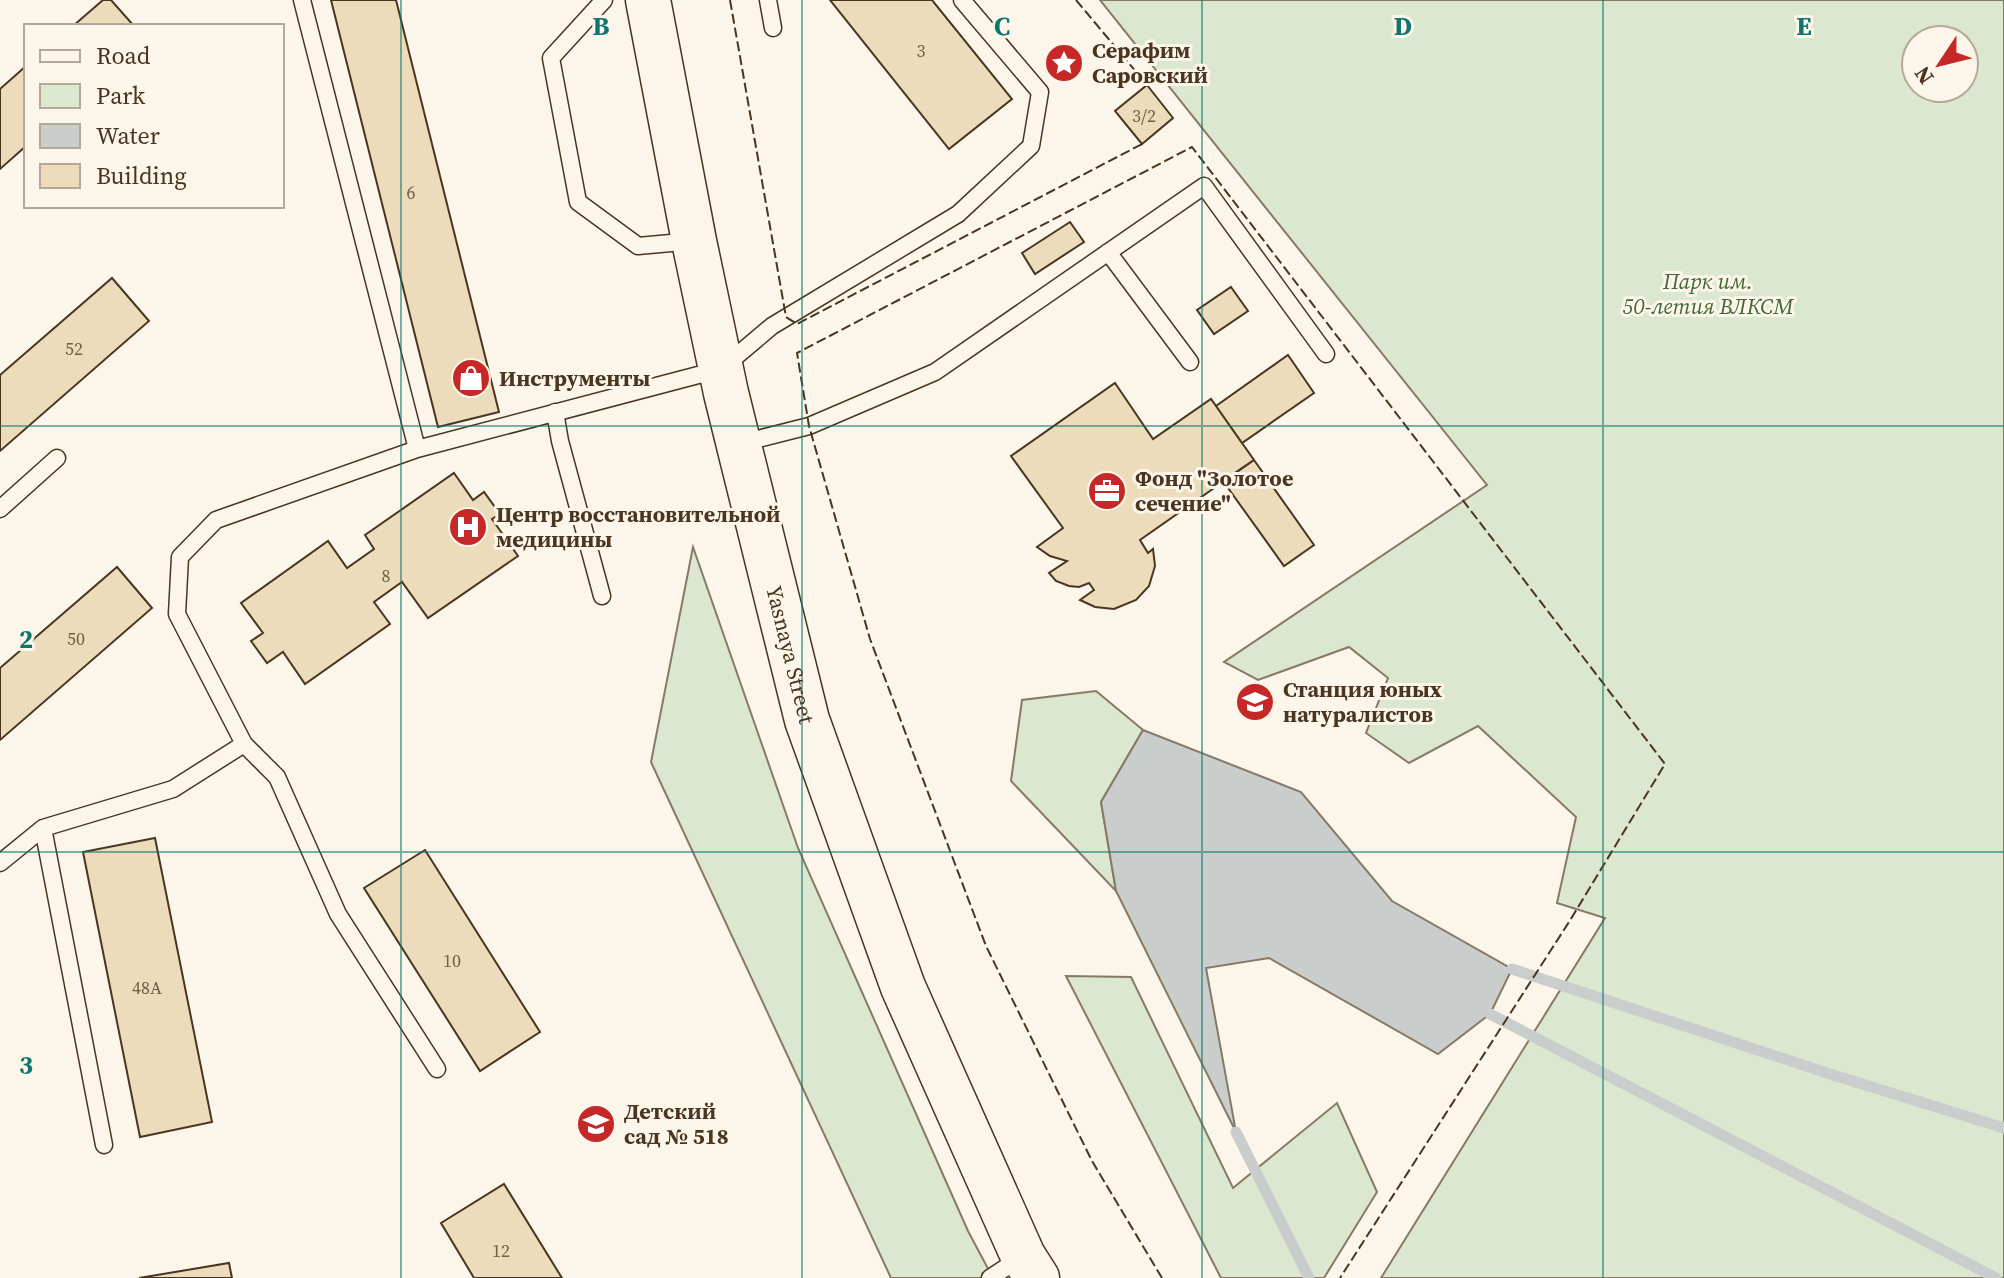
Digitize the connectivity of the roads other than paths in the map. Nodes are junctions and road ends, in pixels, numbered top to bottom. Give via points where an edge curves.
1 (302, 0) edge
2 (604, 0) edge
3 (648, 0) edge
4 (768, 0) edge
5 (962, 0) edge
6 (773, 28) dead end
7 (694, 241) junction
8 (1108, 252) junction
9 (1326, 354) dead end
10 (1190, 362) dead end
11 (721, 369) junction
12 (555, 412) junction
13 (740, 444) junction
14 (417, 449) junction
15 (57, 458) dead end
16 (0, 509) edge
17 (602, 596) dead end
18 (244, 744) junction
19 (43, 828) junction
20 (0, 863) edge
21 (437, 1069) dead end
22 (104, 1145) dead end
23 (1017, 1271) edge

1 - 14 lane
2 - 7 lane via 551,58 578,202 638,246
3 - 7 street, Yasnaya Street
4 - 6 lane
5 - 11 lane via 1040,92 1031,146 958,214 772,326
7 - 11 street, Yasnaya Street
8 - 9 lane via 1204,186
8 - 10 lane
8 - 13 lane via 935,372 809,426
11 - 12 lane
11 - 13 street, Yasnaya Street
12 - 14 lane
12 - 17 lane
13 - 23 street, Yasnaya Street via 807,720 903,987
14 - 18 lane via 216,520 180,557 177,614
15 - 16 lane
18 - 19 lane via 173,789
18 - 21 lane via 277,777 338,914
19 - 20 lane
19 - 22 lane

